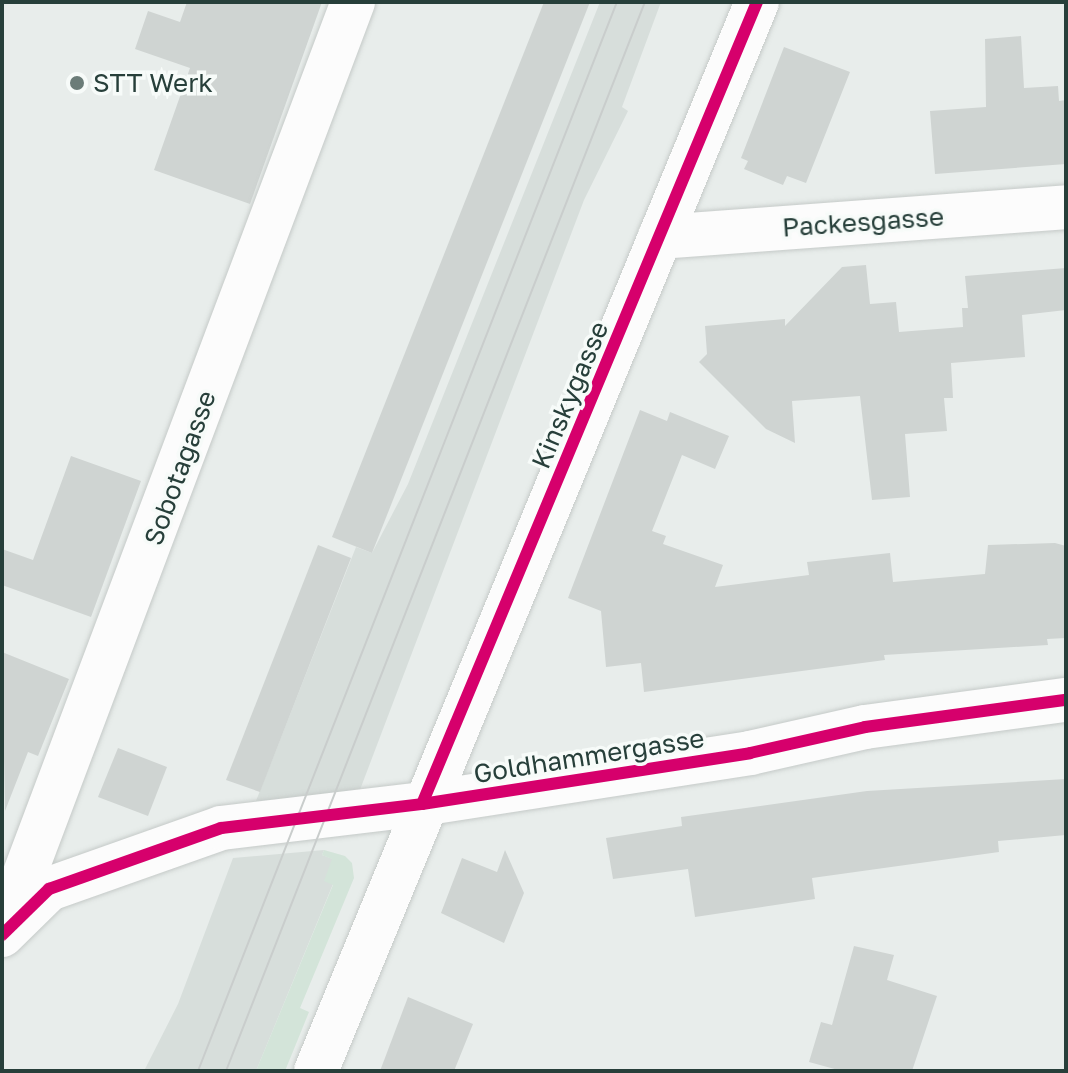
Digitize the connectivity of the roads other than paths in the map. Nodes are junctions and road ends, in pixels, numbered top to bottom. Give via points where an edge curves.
1 (353, 2) edge
2 (757, 2) edge
3 (1066, 207) edge
4 (660, 237) junction
5 (1066, 700) edge
6 (422, 804) junction
7 (2, 934) edge
8 (316, 1071) edge

1 - 7 street, Sobotagasse
2 - 4 street, Kinskygasse
3 - 4 street, Packesgasse
4 - 6 street, Kinskygasse
5 - 6 street, Goldhammergasse via 865,727 750,753
6 - 7 street, Goldhammergasse via 264,821 186,837 49,889
6 - 8 street, Kinskygasse

